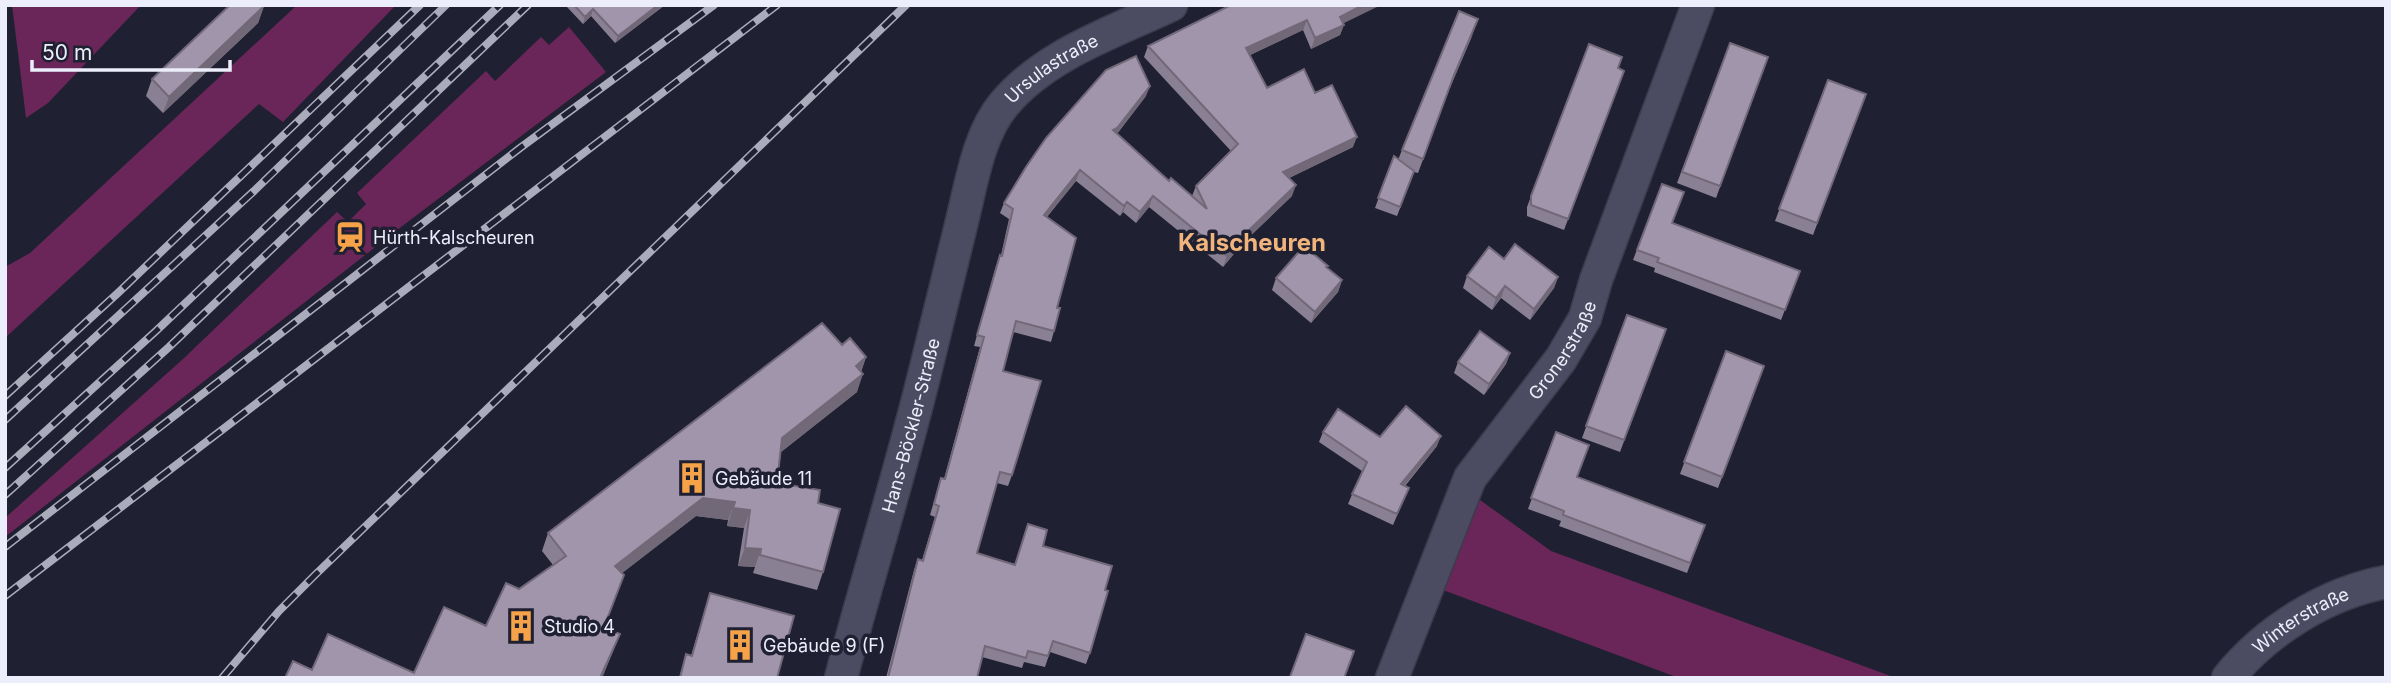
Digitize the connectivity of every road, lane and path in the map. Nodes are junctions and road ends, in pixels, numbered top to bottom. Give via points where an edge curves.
1 (1171, 5) edge
2 (1698, 5) edge
3 (974, 172) joint
4 (2386, 582) edge
5 (841, 678) edge
6 (1392, 678) edge
7 (2228, 678) edge

1 - 3 street, Ursulastraße via 1036,72 1001,107
2 - 6 street, Gronerstraße via 1585,318 1561,359 1470,478
3 - 5 street, Hans-Böckler-Straße
4 - 7 street, Winterstraße via 2336,597 2299,617 2269,638

